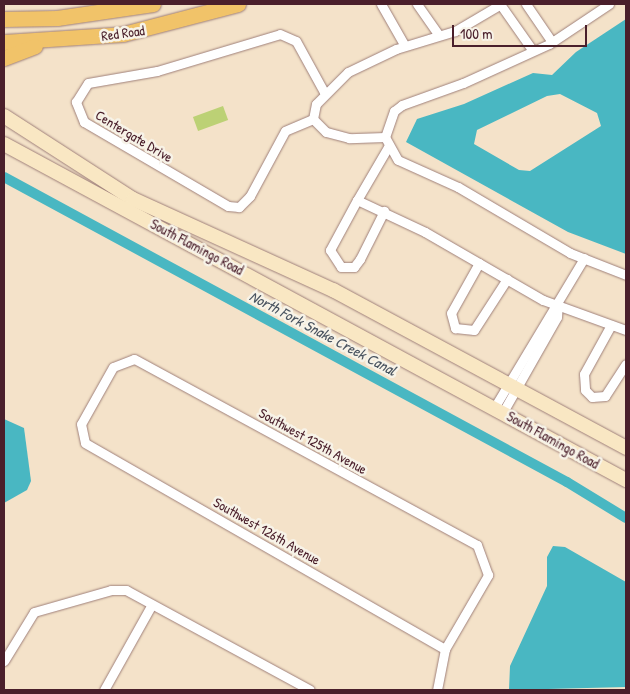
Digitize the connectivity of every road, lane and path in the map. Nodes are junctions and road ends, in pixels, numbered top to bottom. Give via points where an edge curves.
1 (153, 4) edge
2 (238, 4) edge
3 (381, 4) edge
4 (417, 4) edge
5 (500, 4) edge
6 (526, 4) edge
7 (609, 4) edge
8 (4, 19) edge
9 (439, 35) junction
10 (45, 41) junction
11 (4, 42) edge
12 (552, 42) junction
13 (405, 46) junction
14 (534, 51) junction
15 (4, 58) edge
16 (324, 92) junction
17 (4, 116) edge
18 (313, 119) junction
19 (385, 138) junction
20 (4, 144) edge
21 (388, 147) junction
22 (357, 200) junction
23 (384, 211) junction
24 (584, 258) junction
25 (479, 263) junction
26 (626, 275) edge
27 (507, 279) junction
28 (558, 304) junction
29 (611, 325) junction
30 (626, 330) edge
31 (121, 362) joint
32 (626, 364) edge
33 (512, 386) junction
34 (499, 410) junction
35 (626, 448) edge
36 (626, 480) edge
37 (152, 604) junction
38 (445, 649) junction
39 (4, 661) edge
40 (104, 690) edge
41 (310, 690) edge
42 (437, 690) edge

1 - 8 highway, Red Road via 57,18
2 - 10 highway, Red Road via 165,26
3 - 13 street
4 - 9 street
5 - 9 street via 455,31
5 - 14 street
6 - 12 street
7 - 12 street
9 - 13 street
10 - 11 highway, Red Road
10 - 15 highway
12 - 14 street
13 - 16 street via 348,72
14 - 19 street via 402,105 394,112
16 - 18 street
16 - 18 street, Centergate Drive via 296,41 280,34 157,72 88,83 76,102 84,122 228,206 239,208 250,196 285,131
17 - 33 main road, South Flamingo Road via 133,199 333,290
18 - 19 street via 335,136
19 - 21 street
20 - 34 main road, South Flamingo Road
21 - 22 street
21 - 24 street via 398,160 458,187
22 - 23 street
22 - 23 street via 330,250 341,267 354,267
23 - 25 street
24 - 26 street
24 - 28 street
25 - 27 street
25 - 27 street via 451,313 455,328 474,330
27 - 28 street
28 - 29 street
28 - 33 street
29 - 30 street
29 - 32 street via 584,374 585,390 592,397 605,396
31 - 38 street, Southwest 126th Avenue via 113,367 80,433 85,443
31 - 38 street, Southwest 125th Avenue via 134,359 477,545 485,559 488,575
33 - 34 street
33 - 35 main road, South Flamingo Road
34 - 36 main road, South Flamingo Road
37 - 39 street via 126,590 111,590 34,612
37 - 40 street
37 - 41 street
38 - 42 street

